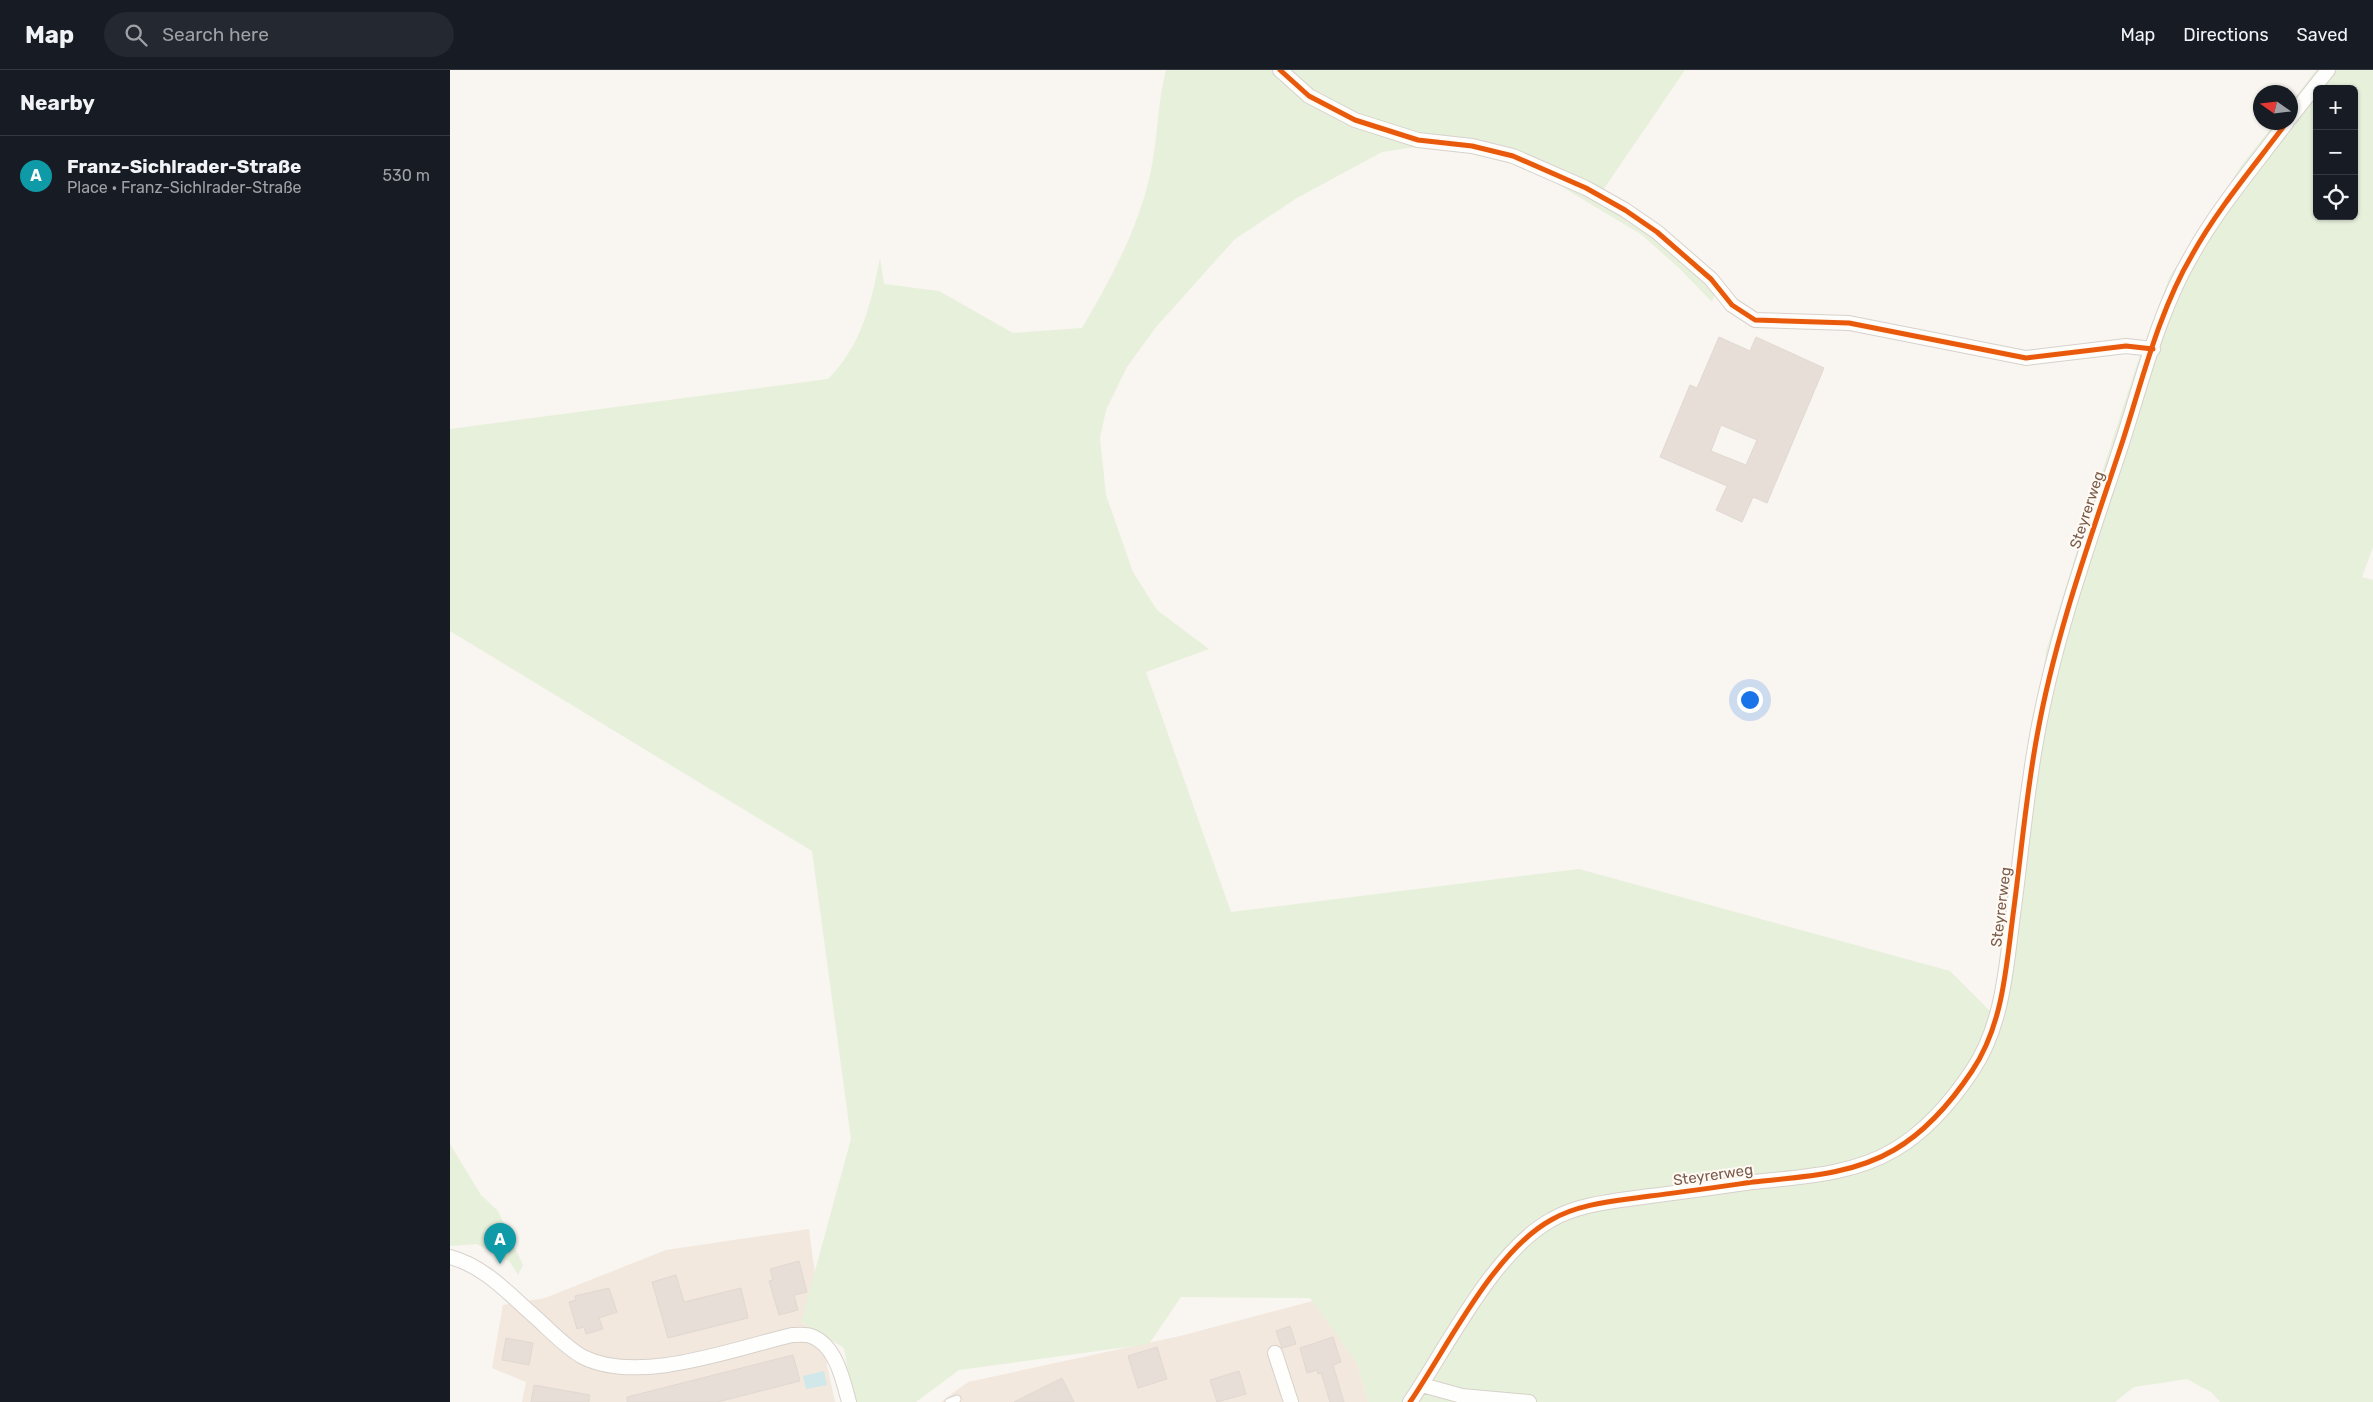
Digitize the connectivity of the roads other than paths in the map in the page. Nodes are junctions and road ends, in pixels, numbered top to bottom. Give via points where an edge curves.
1 (1280, 70) edge
2 (2328, 70) edge
3 (2298, 108) edge
4 (2281, 130) edge
5 (2153, 349) junction
6 (450, 1257) edge
7 (1275, 1353) dead end
8 (1422, 1384) junction
9 (957, 1399) dead end
10 (849, 1402) edge
11 (949, 1402) edge
12 (1291, 1402) edge
13 (1410, 1402) edge
14 (1529, 1402) edge

1 - 5 street via 1309,96 1355,120 1418,140 1472,146 1513,156 1586,188 1657,232 1711,279 1732,305 1755,320 1849,323 2026,358 2126,346
2 - 3 street
4 - 5 street, Steyrerweg via 2190,257
5 - 8 street, Steyrerweg via 2064,622 2046,688 2003,990 1987,1044 1960,1088 1916,1134 1893,1150 1848,1169 1608,1202 1572,1210 1549,1221 1511,1253 1489,1281
6 - 10 street via 467,1262 488,1276 566,1344 582,1356 602,1364 652,1368 792,1335 812,1336 835,1359
7 - 12 street
8 - 13 street, Steyrerweg
8 - 14 street via 1462,1396
9 - 11 lane

